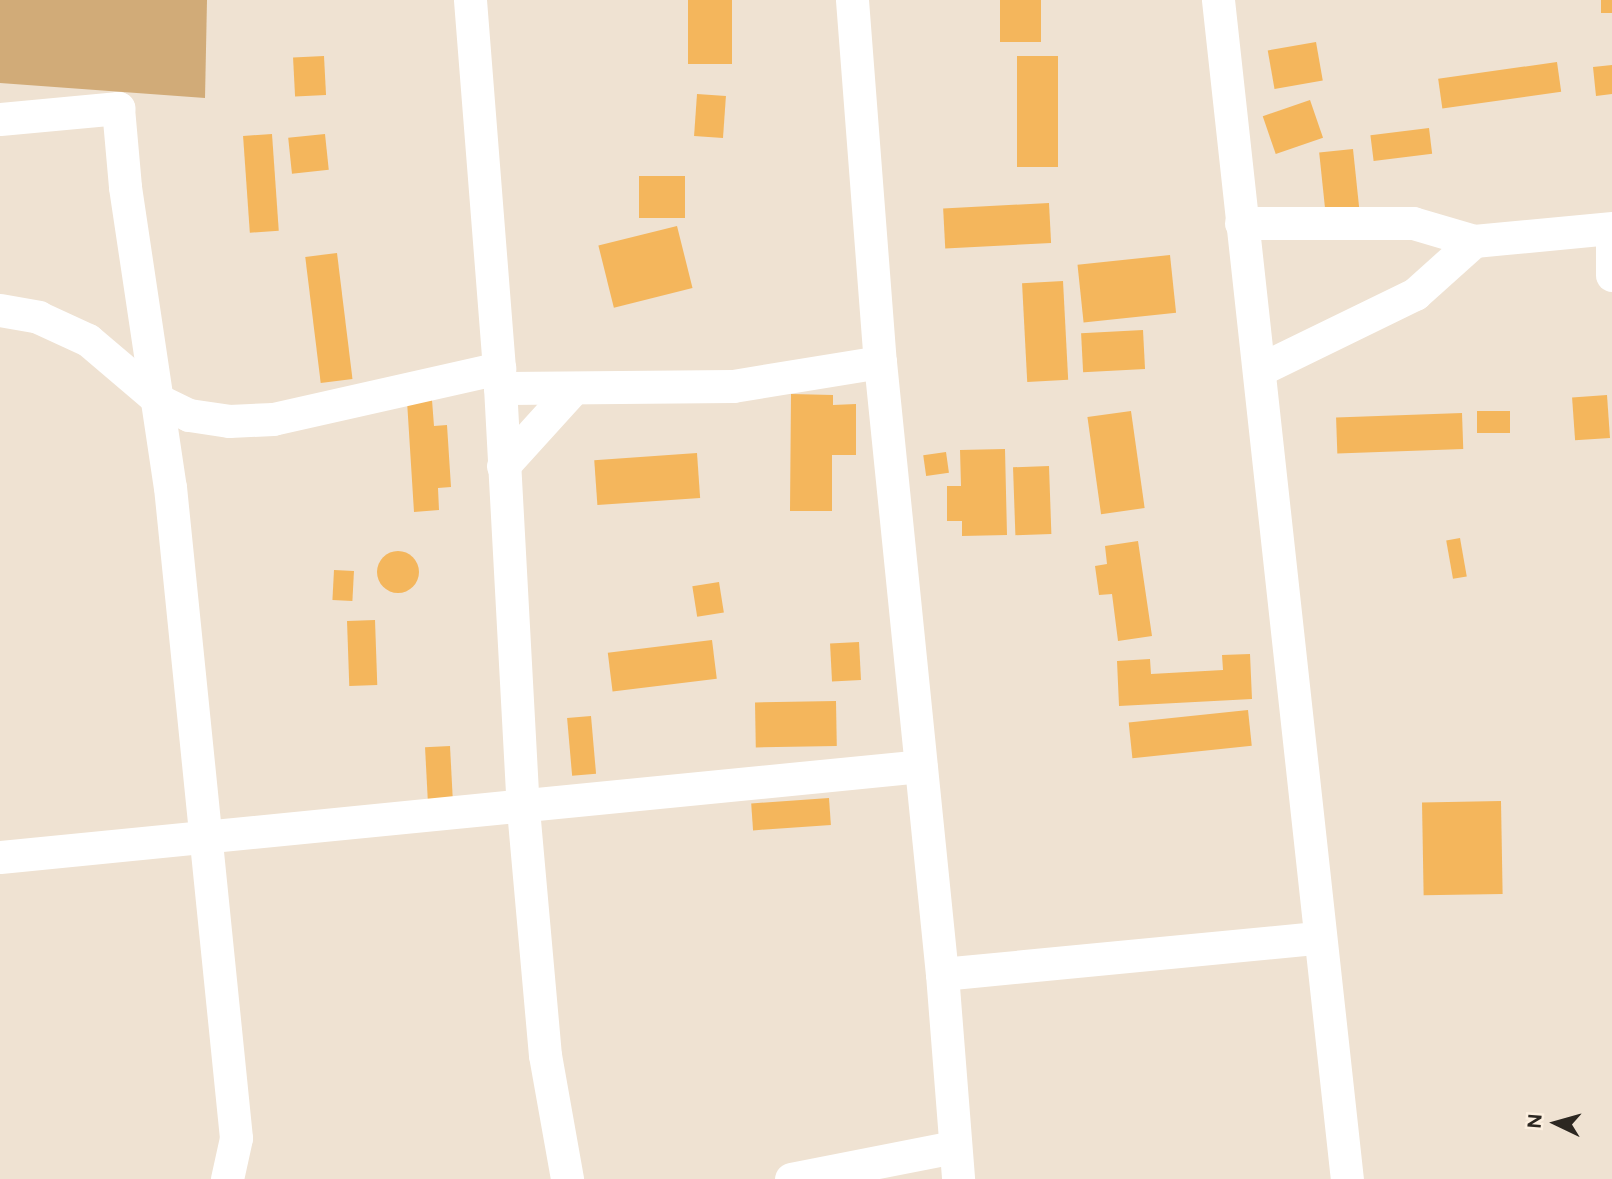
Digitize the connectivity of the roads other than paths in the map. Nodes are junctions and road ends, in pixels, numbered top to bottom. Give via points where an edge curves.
1 (470, 0) edge
2 (852, 0) edge
3 (1218, 0) edge
4 (0, 119) edge
5 (1241, 223) junction
6 (1612, 228) edge
7 (1612, 234) edge
8 (1474, 241) junction
9 (1612, 275) edge
10 (0, 310) edge
11 (880, 362) junction
12 (1259, 370) junction
13 (500, 378) junction
14 (572, 390) junction
15 (160, 401) junction
16 (503, 466) junction
17 (921, 766) junction
18 (523, 809) junction
19 (204, 837) junction
20 (0, 857) edge
21 (1319, 938) junction
22 (942, 974) junction
23 (956, 1163) edge
24 (227, 1179) edge
25 (567, 1179) edge
26 (791, 1179) edge
27 (1347, 1179) edge

1 - 13 street
2 - 11 street
3 - 5 street
4 - 15 street via 118,108 125,187
5 - 8 street via 1413,223
5 - 12 street
6 - 8 street
7 - 9 street
8 - 12 street via 1415,294
10 - 15 street via 38,317 88,340
11 - 14 street via 733,386
11 - 17 street
12 - 21 street
13 - 14 street
13 - 15 street via 272,419 229,421 190,415
13 - 16 street
14 - 16 street
15 - 19 street
16 - 18 street
17 - 18 street
17 - 22 street
18 - 19 street
18 - 25 street via 545,1055
19 - 20 street
19 - 24 street via 236,1138
21 - 22 street
21 - 27 street
22 - 23 street
23 - 26 street

